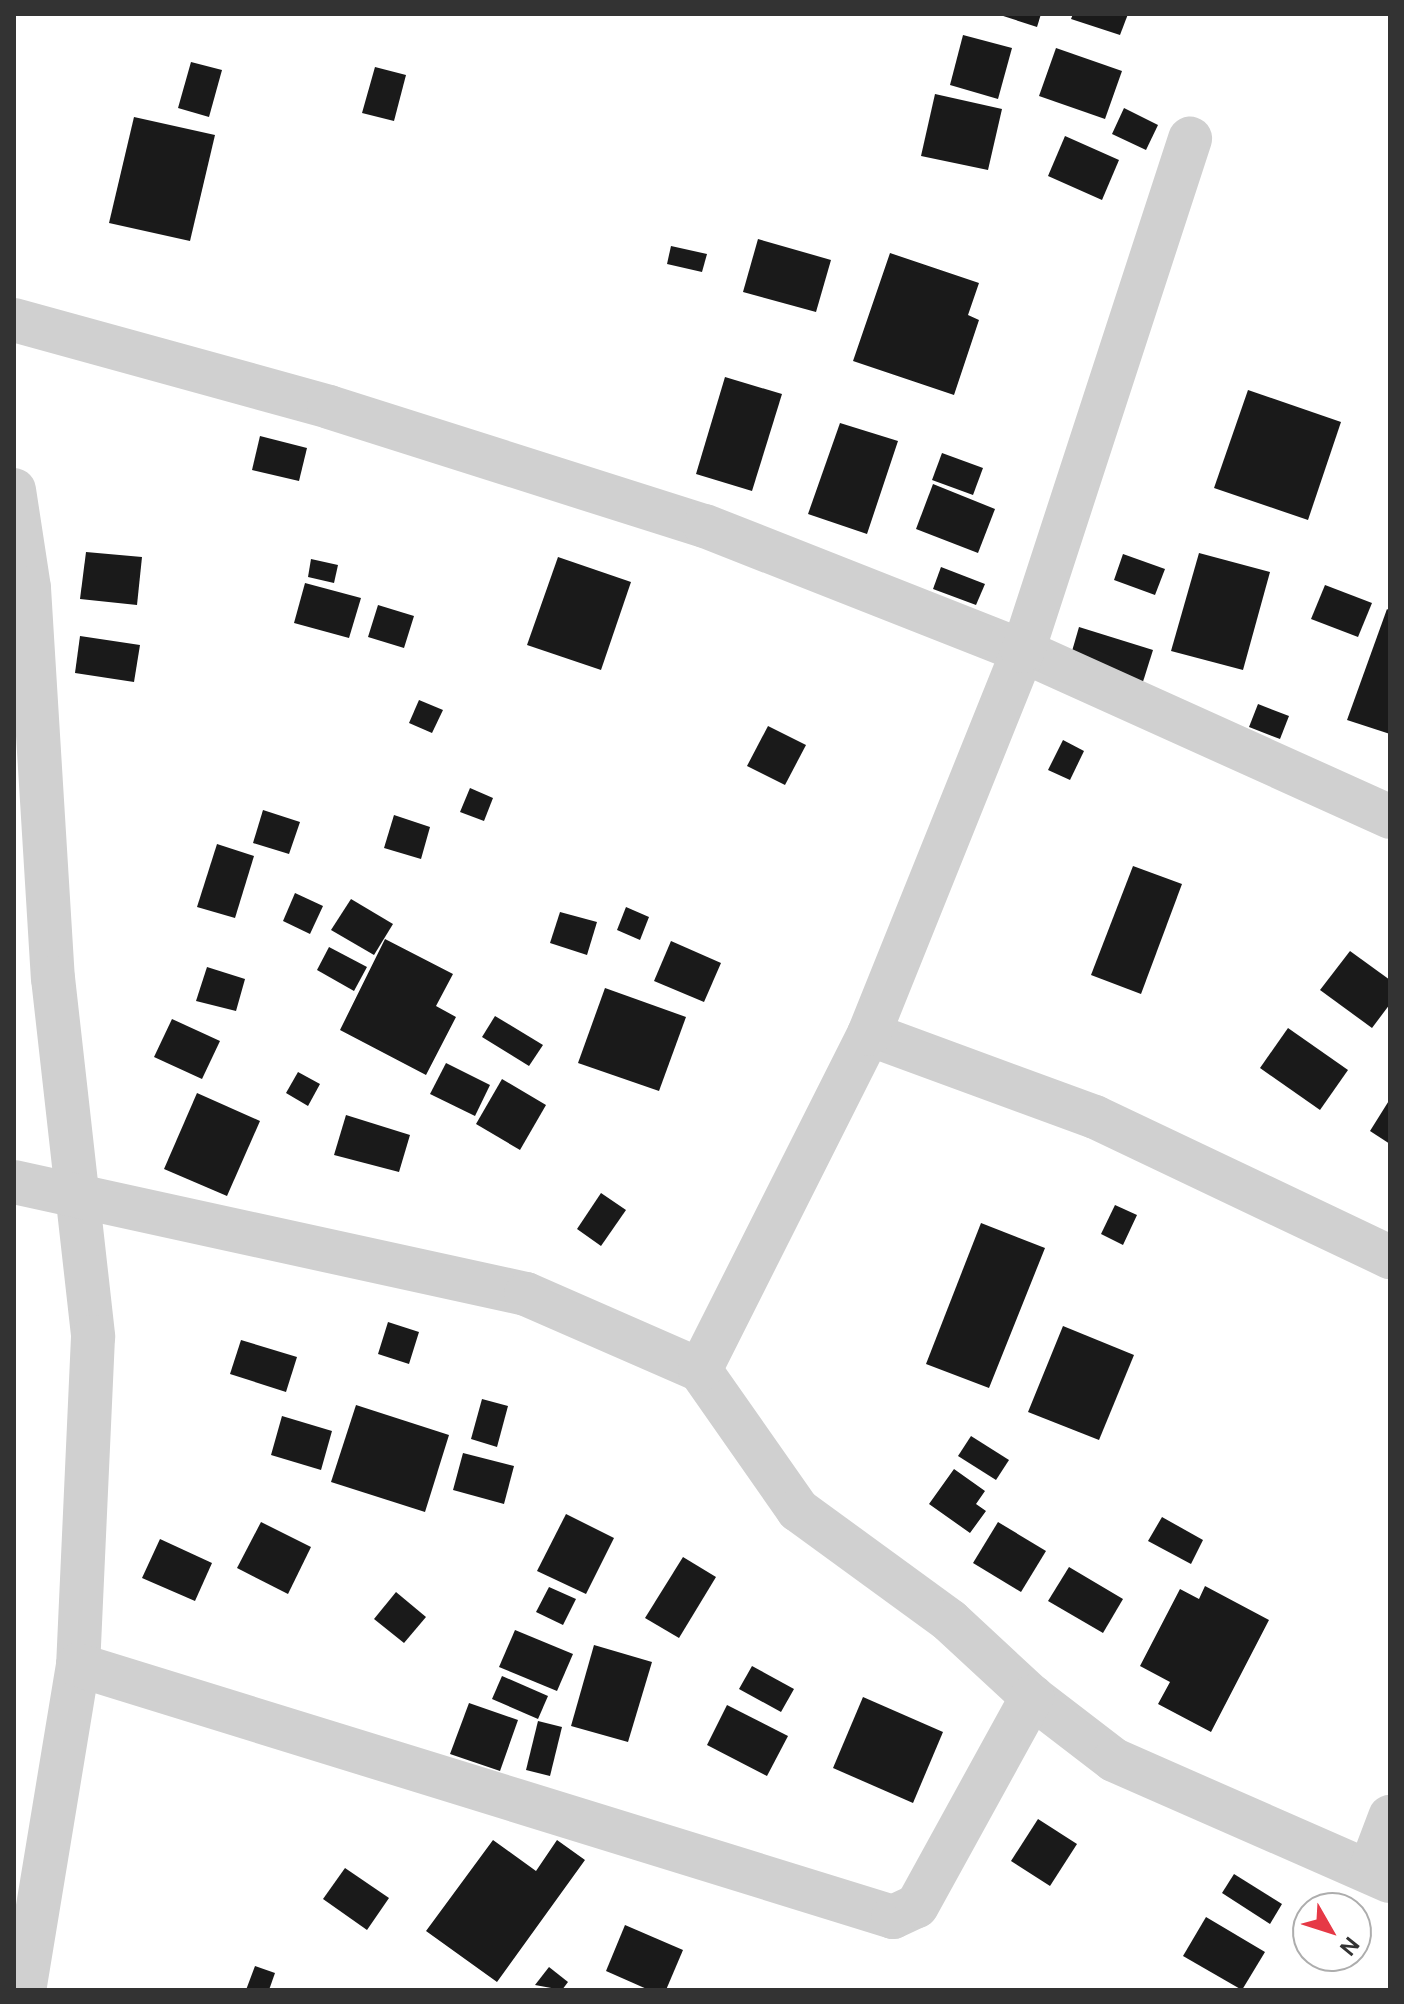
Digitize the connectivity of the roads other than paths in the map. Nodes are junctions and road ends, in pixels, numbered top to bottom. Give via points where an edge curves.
1 (1190, 139) dead end
2 (14, 320) edge
3 (14, 490) edge
4 (1023, 651) junction
5 (1390, 817) edge
6 (869, 1034) junction
7 (14, 1182) edge
8 (77, 1197) junction
9 (1390, 1257) edge
10 (700, 1370) junction
11 (78, 1665) junction
12 (1032, 1697) junction
13 (1390, 1817) edge
14 (1380, 1876) edge
15 (24, 1990) edge

1 - 4 street
2 - 4 street via 329,407 705,526
3 - 8 street via 29,588 53,978
4 - 5 street
4 - 6 street
6 - 9 street via 1095,1117
6 - 10 street
7 - 8 street
8 - 10 street via 526,1294
8 - 11 street via 93,1337
10 - 12 street via 798,1510 950,1621
11 - 12 street via 893,1917 917,1906
11 - 15 street
12 - 14 street via 1114,1760
13 - 14 street

